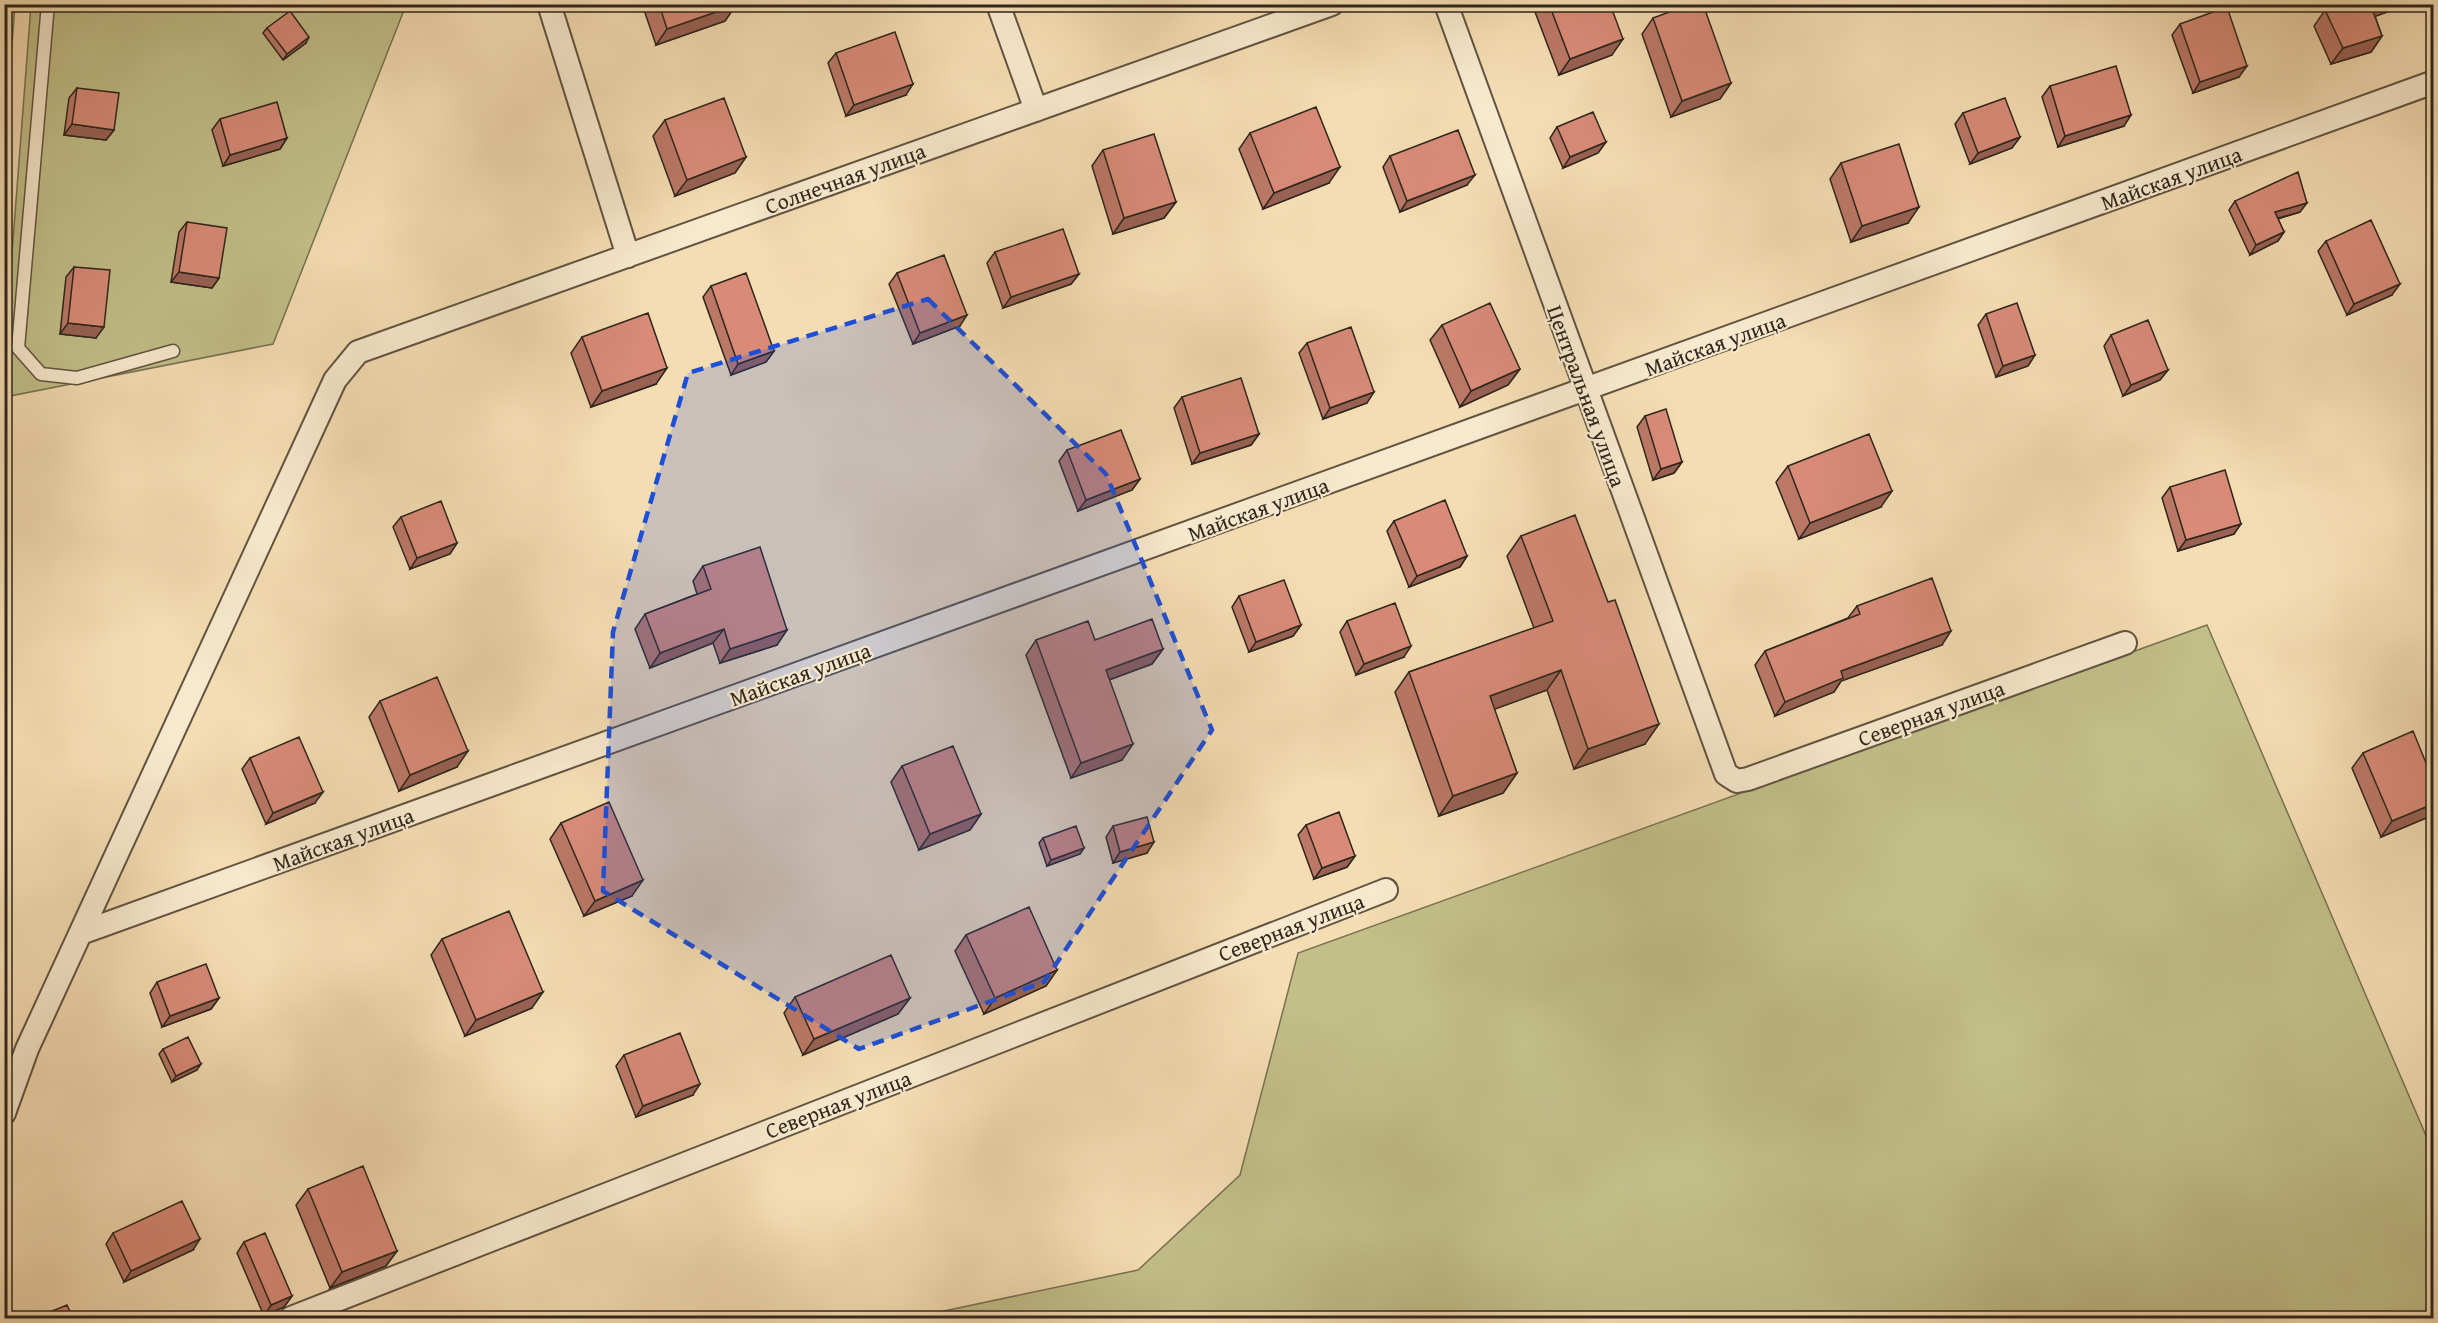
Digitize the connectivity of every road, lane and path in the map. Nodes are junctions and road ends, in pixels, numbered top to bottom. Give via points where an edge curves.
1 (48, 4) edge
2 (549, 4) edge
3 (998, 4) edge
4 (1332, 4) edge
5 (1446, 4) edge
6 (2433, 82) edge
7 (1036, 110) junction
8 (628, 256) junction
9 (173, 351) dead end
10 (1585, 391) junction
11 (2125, 643) dead end
12 (1737, 781) joint
13 (1386, 890) dead end
14 (81, 933) junction
15 (4, 1113) edge
16 (291, 1318) edge

1 - 9 lane via 18,348 41,374 77,378
2 - 8 street
3 - 7 street
4 - 7 street, Солнечная улица
5 - 10 street, Центральная улица
6 - 10 street, Майская улица
7 - 8 street, Солнечная улица
8 - 14 street, Солнечная улица via 358,352 335,380
10 - 12 street, Центральная улица via 1721,765
10 - 14 street, Майская улица
11 - 12 street, Северная улица
13 - 16 street, Северная улица
14 - 15 street via 27,1049

